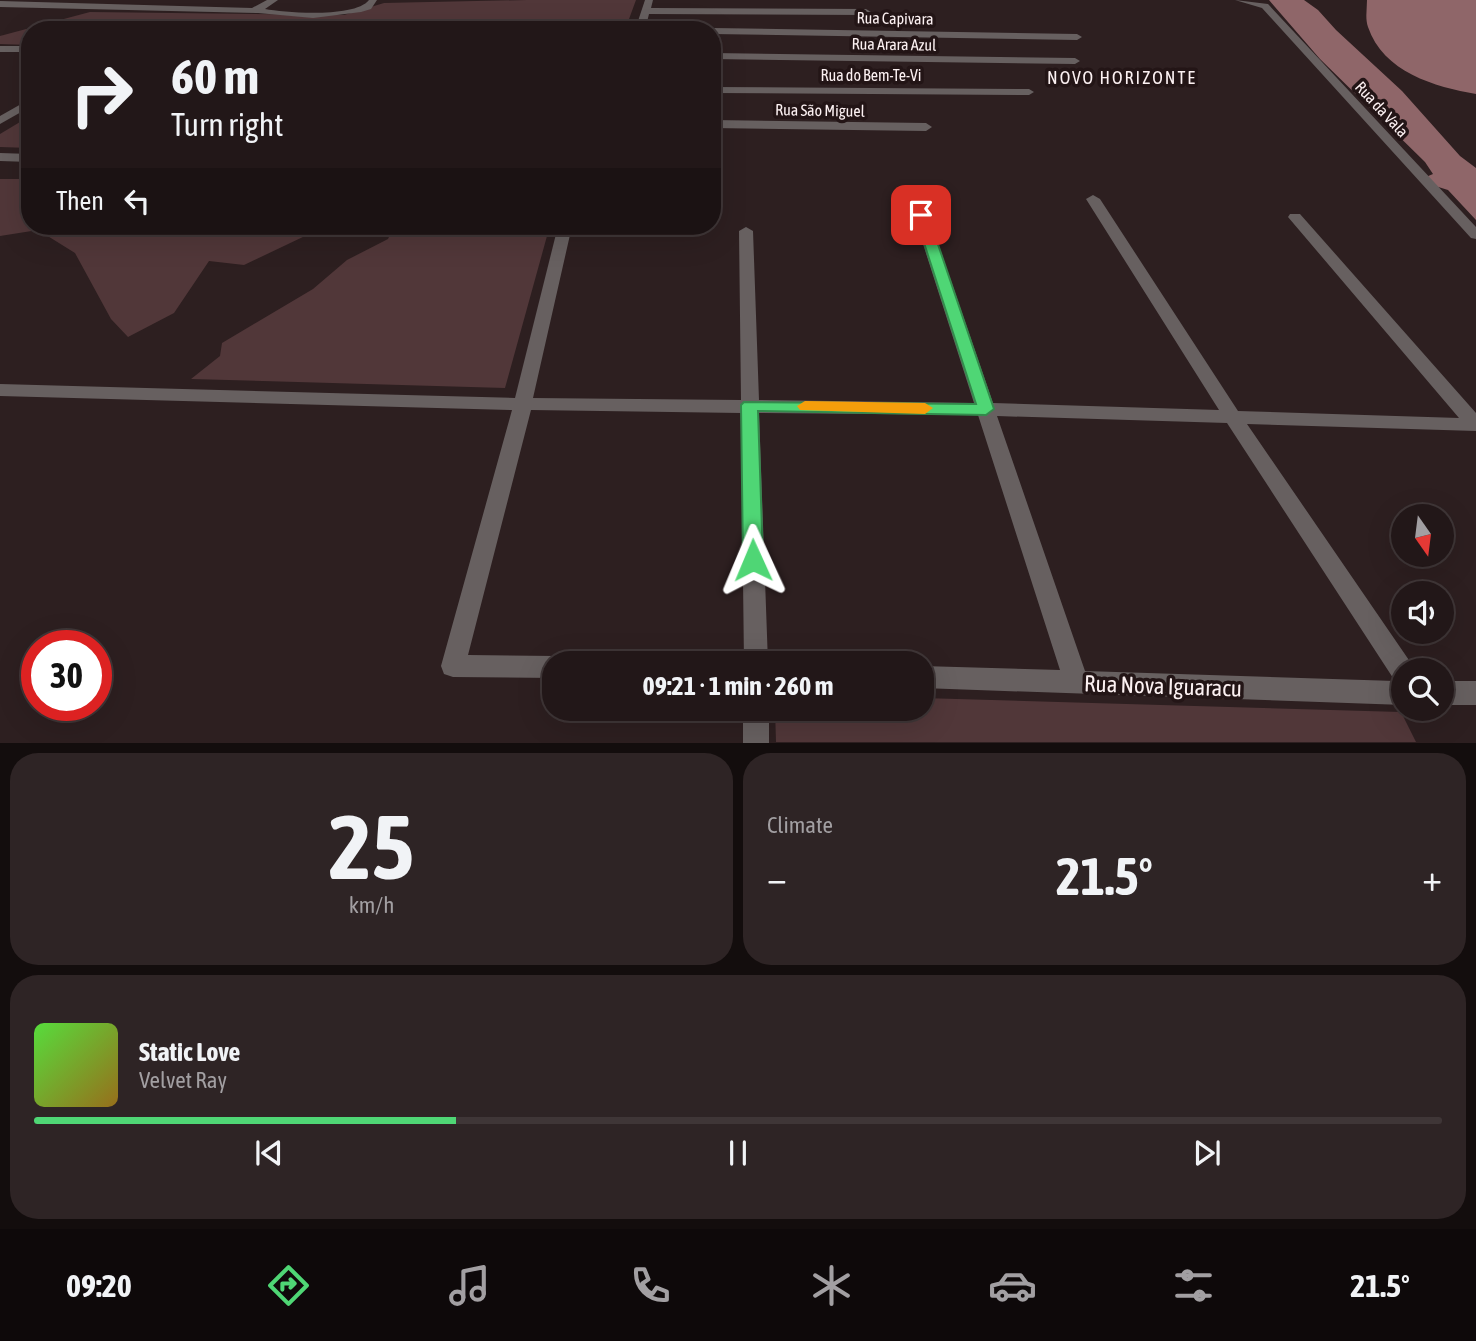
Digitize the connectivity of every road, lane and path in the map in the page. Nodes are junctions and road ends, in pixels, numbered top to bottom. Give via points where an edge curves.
1 (139, 0) edge
2 (274, 0) edge
3 (649, 0) edge
4 (1239, 0) edge
5 (371, 3) edge
6 (0, 4) edge
7 (129, 8) junction
8 (256, 10) junction
9 (646, 11) junction
10 (866, 12) dead end
11 (643, 21) edge
12 (721, 31) edge
13 (1077, 37) dead end
14 (0, 49) edge
15 (21, 49) edge
16 (721, 56) edge
17 (1075, 61) dead end
18 (721, 90) edge
19 (1029, 92) dead end
20 (21, 108) edge
21 (0, 121) edge
22 (721, 124) edge
23 (926, 127) dead end
24 (0, 157) edge
25 (21, 158) edge
26 (913, 191) dead end
27 (1093, 199) dead end
28 (1295, 217) dead end
29 (746, 231) dead end
30 (563, 235) edge
31 (1476, 235) edge
32 (0, 390) edge
33 (523, 404) junction
34 (750, 405) junction
35 (986, 409) junction
36 (1232, 416) junction
37 (1476, 425) edge
38 (756, 651) edge
39 (1393, 658) edge
40 (542, 667) edge
41 (934, 678) edge
42 (1077, 684) junction
43 (1391, 693) edge
44 (1454, 693) edge
45 (1476, 693) edge
46 (756, 721) edge
47 (756, 743) edge

1 - 7 street
2 - 8 street
3 - 9 street
4 - 31 street, Rua da Vala via 1265,6
5 - 8 street via 349,12
6 - 7 street
7 - 8 street
9 - 10 street
9 - 11 street
12 - 13 street, Rua Capivara
14 - 15 street
16 - 17 street, Rua Arara Azul
18 - 19 street, Rua do Bem-Te-Vi
20 - 21 street
22 - 23 street, Rua São Miguel
24 - 25 street
26 - 35 street
27 - 36 street
28 - 37 street
29 - 34 street
30 - 33 street
32 - 33 street
33 - 34 street
33 - 40 street via 453,666
34 - 35 street
34 - 38 street
35 - 36 street
35 - 42 street
36 - 37 street
36 - 39 street
41 - 42 street, Rua Nova Iguaracu
42 - 43 street, Rua Nova Iguaracu
44 - 45 street
46 - 47 street

